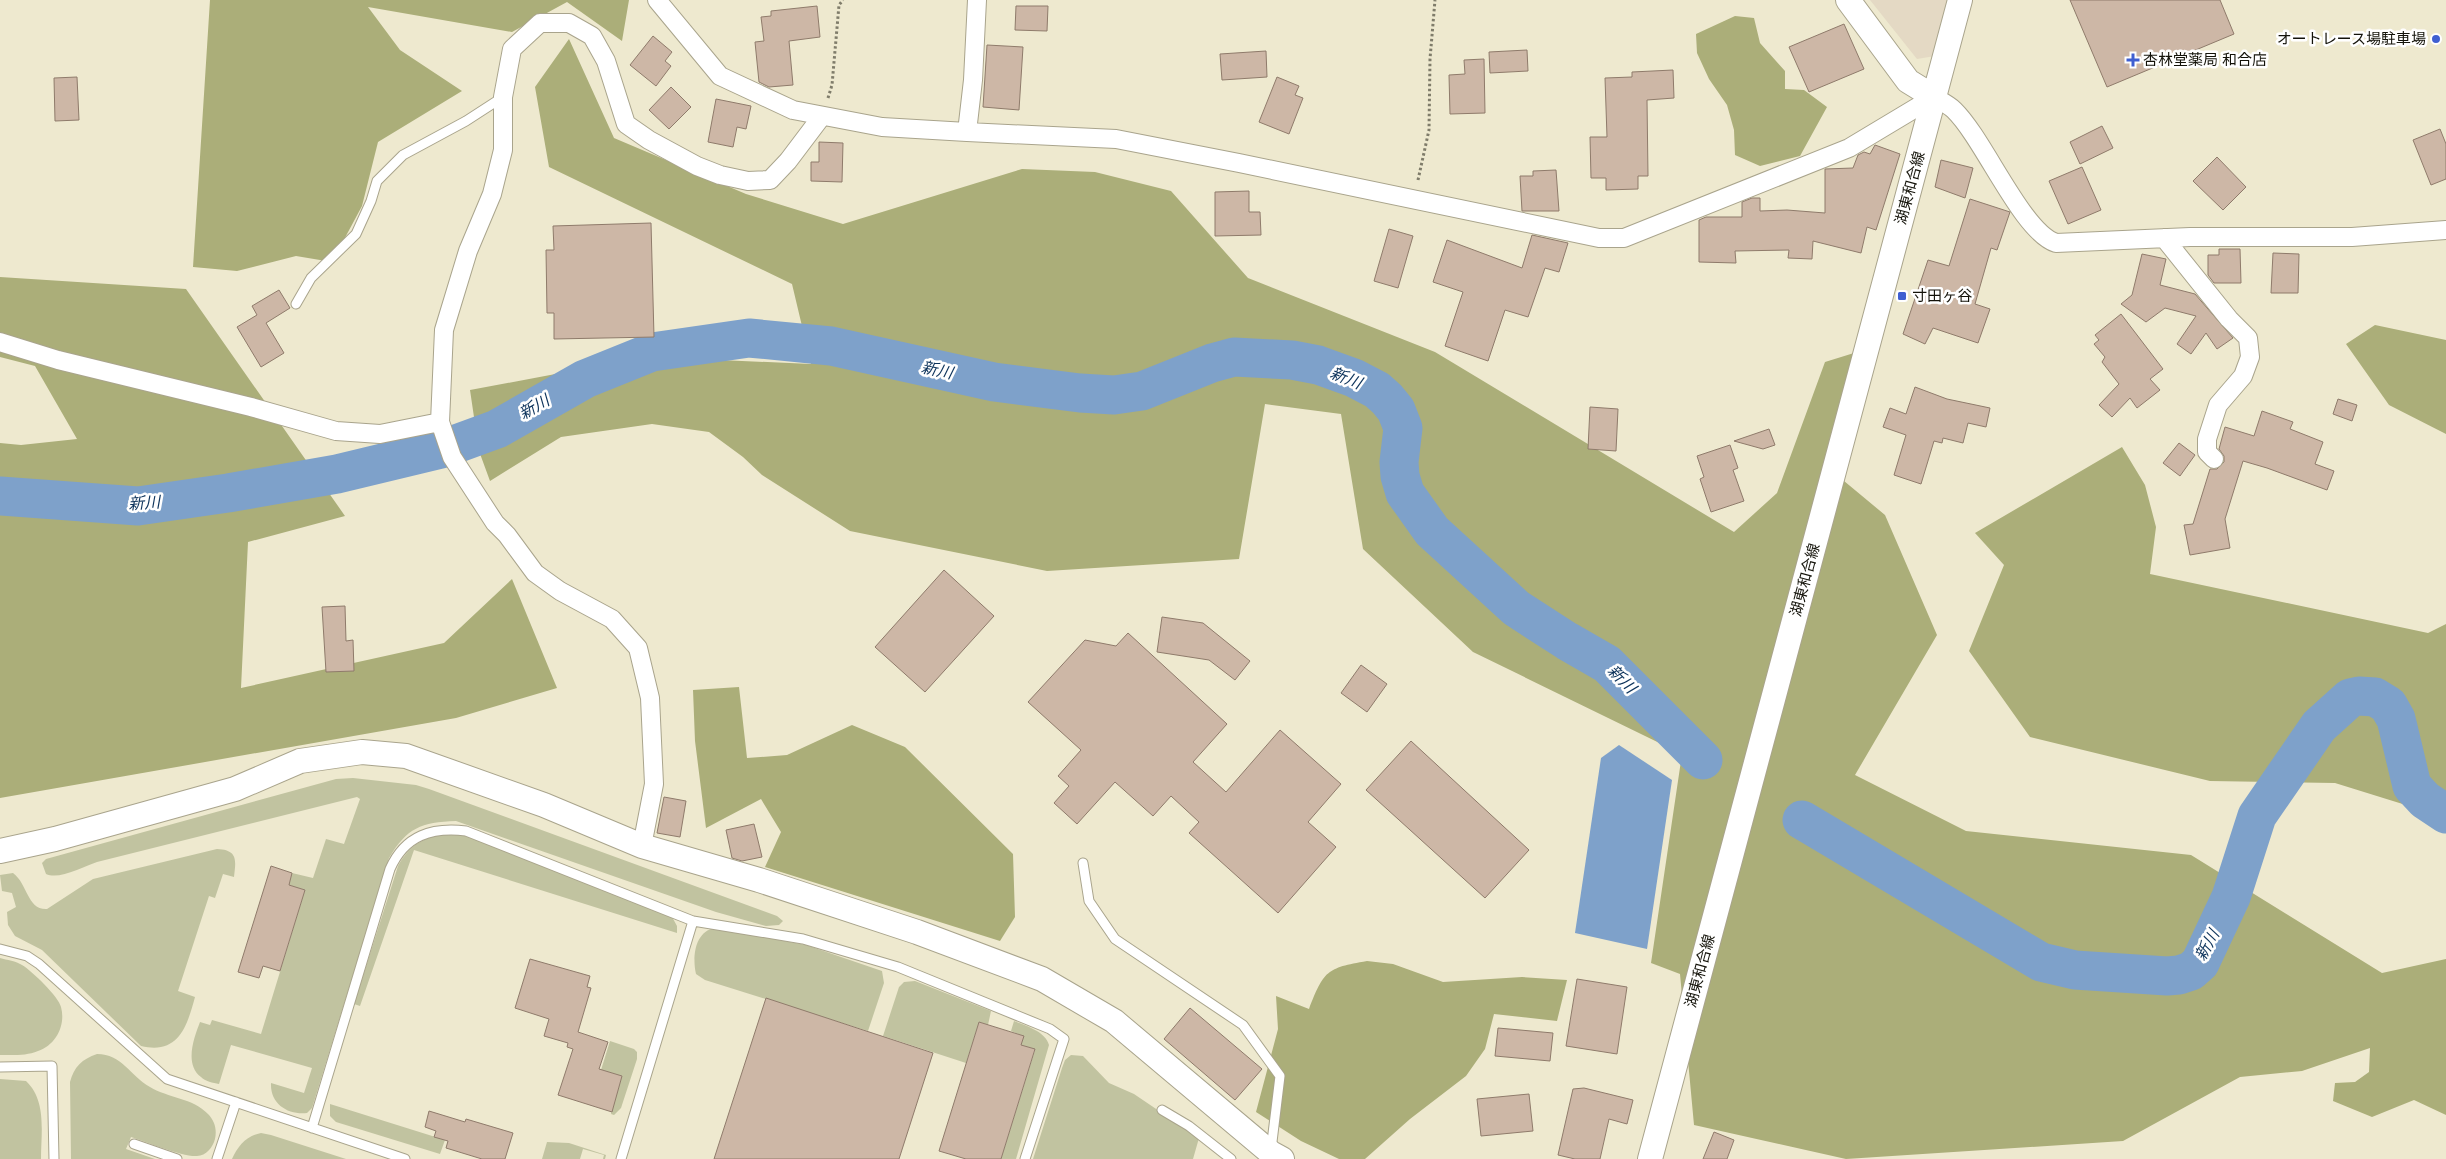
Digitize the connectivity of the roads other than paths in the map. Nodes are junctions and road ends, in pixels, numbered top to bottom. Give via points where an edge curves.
1 (657, 0) edge
2 (977, 0) edge
3 (1848, 0) edge
4 (1960, 0) edge
5 (503, 97) junction
6 (1934, 98) junction
7 (822, 116) junction
8 (967, 132) junction
9 (2446, 230) edge
10 (2164, 238) junction
11 (296, 304) dead end
12 (0, 342) edge
13 (441, 425) junction
14 (2214, 459) dead end
15 (642, 846) junction
16 (0, 851) edge
17 (1083, 863) dead end
18 (693, 920) junction
19 (0, 949) edge
20 (0, 1067) edge
21 (236, 1102) junction
22 (1162, 1110) dead end
23 (312, 1128) junction
24 (134, 1144) dead end
25 (1276, 1156) edge
26 (54, 1159) edge
27 (176, 1159) edge
28 (217, 1159) edge
29 (405, 1159) edge
30 (621, 1159) edge
31 (1025, 1159) edge
32 (1231, 1159) edge
33 (1650, 1159) edge

1 - 7 street via 720,76 794,110
2 - 8 street
3 - 6 street via 1908,81
4 - 6 street, 湖東和合線
5 - 7 street via 512,49 540,23 569,23 592,36 606,61 626,124 649,140 720,175 748,181 770,180
5 - 11 lane via 404,156 377,181 356,234 311,278
5 - 13 street via 503,150 492,194 468,251 444,330
6 - 8 street via 1849,148 1624,238 1599,238 1116,140
6 - 10 street via 1954,110 2033,227 2048,240 2077,244
6 - 33 street, 湖東和合線
7 - 8 street via 882,127
9 - 10 street via 2352,237
10 - 14 street via 2248,338 2250,357 2243,376 2218,405 2207,440 2208,452
12 - 13 street via 58,360 336,431 380,434
13 - 15 street via 452,456 495,523 535,573 560,591 612,619 638,648 650,698 654,784
15 - 16 street via 544,805 406,756 362,752 300,761 234,789
15 - 25 street via 917,932 1042,979 1114,1020
17 - 25 lane via 1089,901 1116,938 1243,1025 1280,1076
18 - 23 lane via 466,831 447,829 423,833 395,858 390,869
18 - 30 lane
18 - 31 lane via 803,939 898,967 1050,1029 1064,1039
19 - 21 lane via 27,956 39,964 167,1079
20 - 26 lane via 52,1066
21 - 23 lane
21 - 28 lane
22 - 32 lane via 1189,1126
23 - 29 lane
24 - 27 lane

